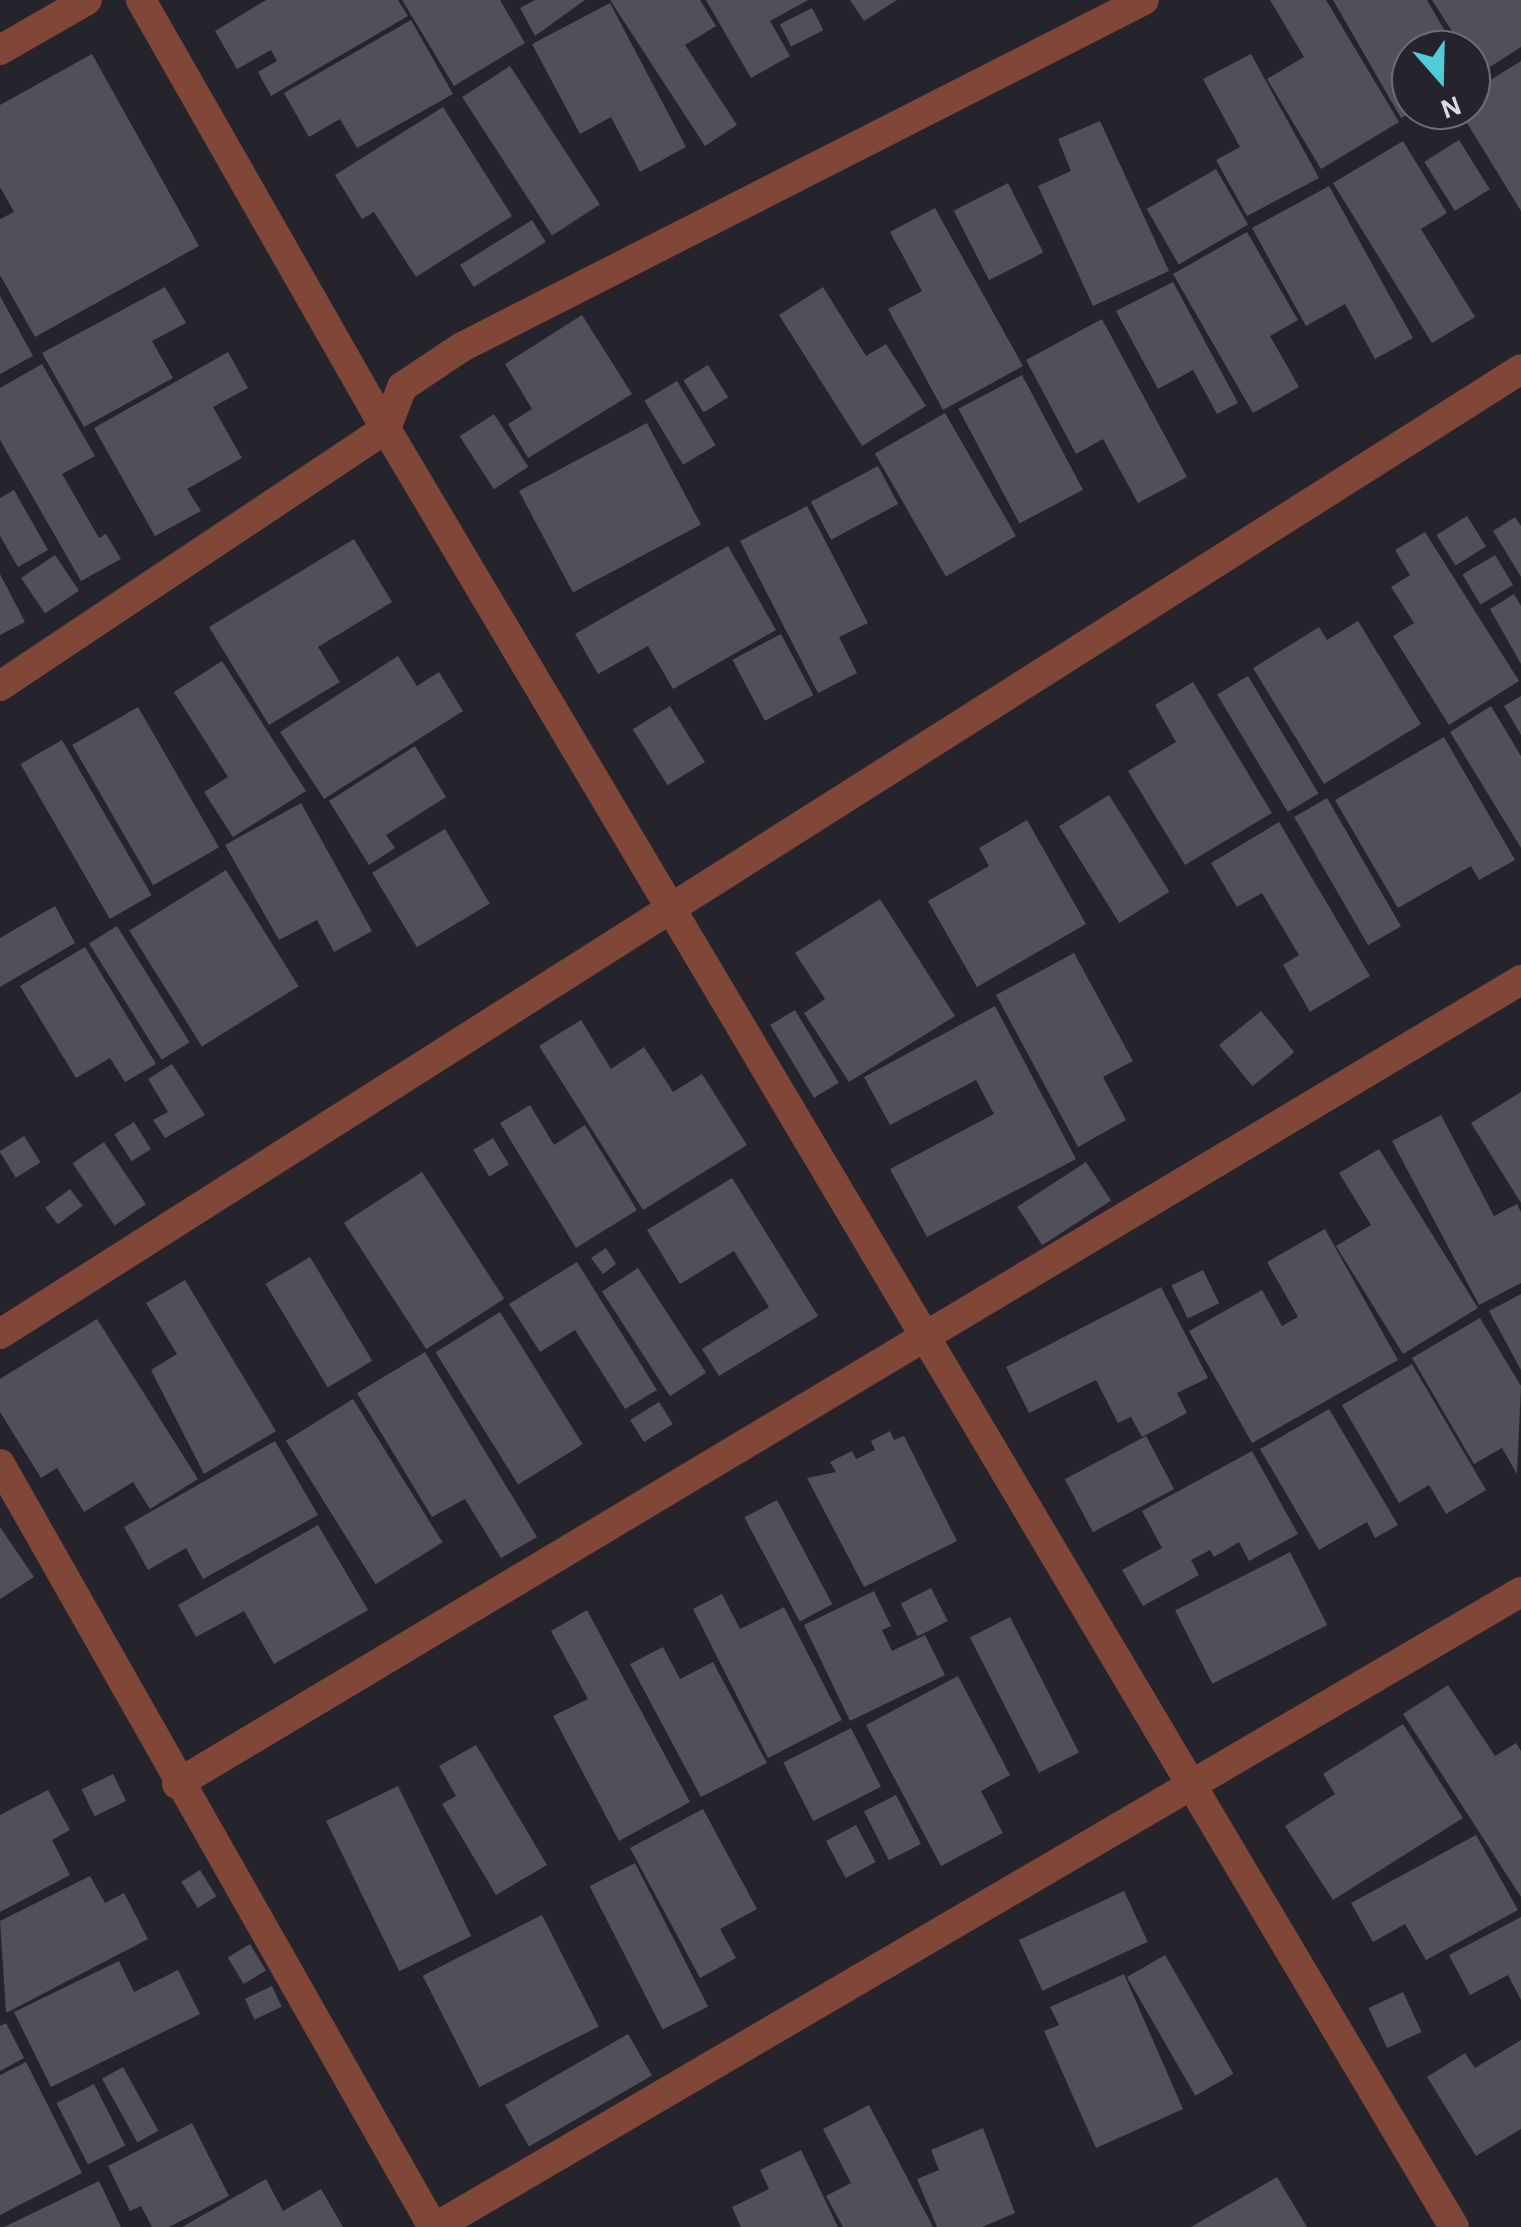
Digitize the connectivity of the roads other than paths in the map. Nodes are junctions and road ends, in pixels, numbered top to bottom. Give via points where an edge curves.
1 (87, 0) edge
2 (141, 0) edge
3 (1144, 0) edge
4 (0, 50) edge
5 (1521, 369) edge
6 (386, 428) junction
7 (0, 686) edge
8 (674, 907) junction
9 (1521, 980) edge
10 (0, 1334) edge
11 (926, 1337) junction
12 (0, 1464) edge
13 (1521, 1592) edge
14 (177, 1784) junction
15 (1192, 1788) junction
16 (434, 2227) edge
17 (1454, 2227) edge

1 - 4 street
2 - 6 street
3 - 6 street via 478,338 402,387
5 - 8 street
6 - 7 street
6 - 8 street
8 - 10 street
8 - 11 street
9 - 11 street
11 - 14 street
11 - 15 street
12 - 14 street
13 - 15 street
14 - 16 street
15 - 16 street
15 - 17 street

